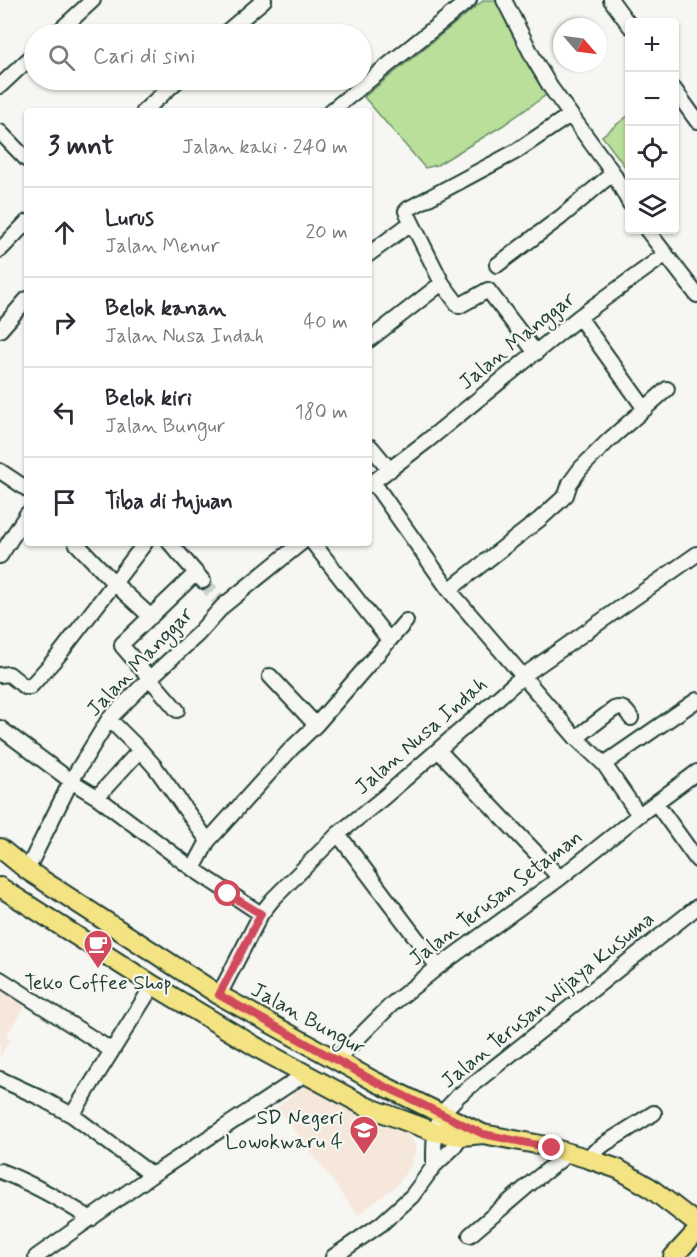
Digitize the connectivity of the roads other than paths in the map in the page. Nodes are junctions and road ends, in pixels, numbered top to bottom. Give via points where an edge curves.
1 (93, 0) edge
2 (264, 0) edge
3 (469, 0) edge
4 (504, 0) edge
5 (611, 0) edge
6 (625, 19) edge
7 (67, 24) edge
8 (236, 24) edge
9 (24, 63) edge
10 (372, 78) edge
11 (0, 86) edge
12 (167, 90) edge
13 (357, 90) edge
14 (679, 95) edge
15 (147, 108) edge
16 (335, 108) edge
17 (570, 115) junction
18 (697, 121) edge
19 (0, 132) edge
20 (24, 157) edge
21 (613, 173) junction
22 (625, 195) edge
23 (411, 223) junction
24 (24, 225) edge
25 (650, 234) edge
26 (0, 250) edge
27 (372, 252) edge
28 (666, 254) junction
29 (497, 265) dead end
30 (442, 284) junction
31 (697, 295) edge
32 (24, 303) edge
33 (579, 317) junction
34 (0, 330) edge
35 (372, 338) edge
36 (536, 353) junction
37 (667, 389) dead end
38 (645, 409) junction
39 (372, 448) edge
40 (390, 470) junction
41 (0, 471) edge
42 (372, 483) edge
43 (372, 485) edge
44 (24, 487) edge
45 (24, 519) edge
46 (79, 546) edge
47 (143, 546) edge
48 (173, 546) edge
49 (294, 546) edge
50 (315, 546) edge
51 (697, 554) edge
52 (0, 556) edge
53 (114, 582) junction
54 (449, 590) junction
55 (151, 617) junction
56 (406, 621) dead end
57 (389, 640) junction
58 (0, 675) edge
59 (270, 676) dead end
60 (523, 676) junction
61 (149, 679) junction
62 (697, 700) edge
63 (177, 710) dead end
64 (630, 718) dead end
65 (109, 719) junction
66 (316, 725) junction
67 (0, 728) edge
68 (576, 738) junction
69 (140, 750) junction
70 (438, 750) junction
71 (604, 764) junction
72 (697, 772) edge
73 (71, 781) junction
74 (97, 797) junction
75 (656, 803) junction
76 (639, 815) junction
77 (338, 834) junction
78 (208, 841) junction
79 (0, 848) edge
80 (697, 860) edge
81 (27, 870) junction
82 (193, 870) junction
83 (560, 878) junction
84 (0, 886) edge
85 (697, 907) edge
86 (261, 914) junction
87 (438, 967) junction
88 (0, 979) edge
89 (153, 985) junction
90 (219, 995) junction
91 (276, 1027) junction
92 (111, 1050) junction
93 (263, 1051) junction
94 (335, 1060) junction
95 (305, 1074) junction
96 (0, 1079) edge
97 (654, 1113) dead end
98 (442, 1114) junction
99 (72, 1115) junction
100 (464, 1130) junction
101 (435, 1132) junction
102 (562, 1151) junction
103 (434, 1166) junction
104 (0, 1171) edge
105 (152, 1175) junction
106 (91, 1219) junction
107 (697, 1224) edge
108 (697, 1231) edge
109 (470, 1235) dead end
110 (36, 1257) edge
111 (333, 1257) edge
112 (673, 1257) edge

1 - 7 street
2 - 8 street
3 - 10 street
4 - 17 street
5 - 6 street
9 - 11 street
12 - 15 street
13 - 16 street
14 - 18 street
17 - 21 street
17 - 23 street via 515,152 406,210
19 - 20 street
21 - 22 street
21 - 29 street
23 - 27 street
23 - 30 street
24 - 26 street
25 - 28 street
28 - 31 street
28 - 33 street, Jalan Manggar
30 - 35 street
30 - 36 street via 459,306 488,290
32 - 34 street
33 - 36 street, Jalan Manggar
33 - 38 street
36 - 40 street, Jalan Manggar
37 - 38 street
38 - 54 street via 581,468 561,500
39 - 40 street
40 - 42 street, Jalan Manggar
41 - 44 street
43 - 54 street
45 - 52 street
46 - 53 street
47 - 53 street
48 - 55 street via 200,577
49 - 61 street, Jalan Manggar via 222,604 198,634
50 - 57 street
51 - 60 street, Jalan Nusa Indah
53 - 55 street
53 - 58 street via 30,687 9,674
54 - 60 street
55 - 61 street via 122,644
56 - 57 street
57 - 66 street
59 - 66 street
60 - 68 street
60 - 70 street, Jalan Nusa Indah
61 - 63 street
61 - 65 street, Jalan Manggar
62 - 71 street
64 - 68 street via 619,707
65 - 69 street
65 - 73 street, Jalan Manggar
66 - 78 street
67 - 73 street
68 - 71 street
69 - 74 street
69 - 78 street
70 - 77 street, Jalan Nusa Indah
70 - 83 street
71 - 76 street
72 - 75 street, Jalan Terusan Setaman
73 - 74 street
73 - 81 street, Jalan Manggar
74 - 82 street
75 - 76 street, Jalan Terusan Setaman
75 - 80 street
76 - 83 street, Jalan Terusan Setaman
77 - 86 street, Jalan Nusa Indah
77 - 87 street
78 - 82 street
79 - 81 main road, Jalan Bungur
81 - 90 main road, Jalan Bungur
82 - 86 street
83 - 87 street, Jalan Terusan Setaman
84 - 89 main road, Jalan Bungur
85 - 98 street, Jalan Terusan Wijaya Kusuma via 463,1092
86 - 90 street, Jalan Nusa Indah
87 - 94 street, Jalan Terusan Setaman via 392,1004
88 - 92 street
89 - 92 street
89 - 93 main road, Jalan Bungur
90 - 91 main road, Jalan Bungur
91 - 93 main road
91 - 94 main road, Jalan Bungur
92 - 99 street
93 - 95 main road, Jalan Bungur
94 - 98 main road, Jalan Bungur
95 - 101 main road, Jalan Bungur via 365,1106
95 - 105 street
96 - 99 street
97 - 102 street via 606,1143
98 - 100 main road, Jalan Bungur
98 - 101 street, Jalan Terusan Wijaya Kusuma
99 - 105 street
100 - 101 main road, Jalan Bungur
100 - 102 main road, Jalan Bungur
100 - 103 street via 453,1148
101 - 103 street, Jalan Terusan Wijaya Kusuma
102 - 107 main road, Jalan Bungur via 618,1170 649,1187
102 - 109 street
103 - 111 street via 412,1196 381,1224
104 - 106 street
105 - 106 street
106 - 110 street
108 - 112 main road

